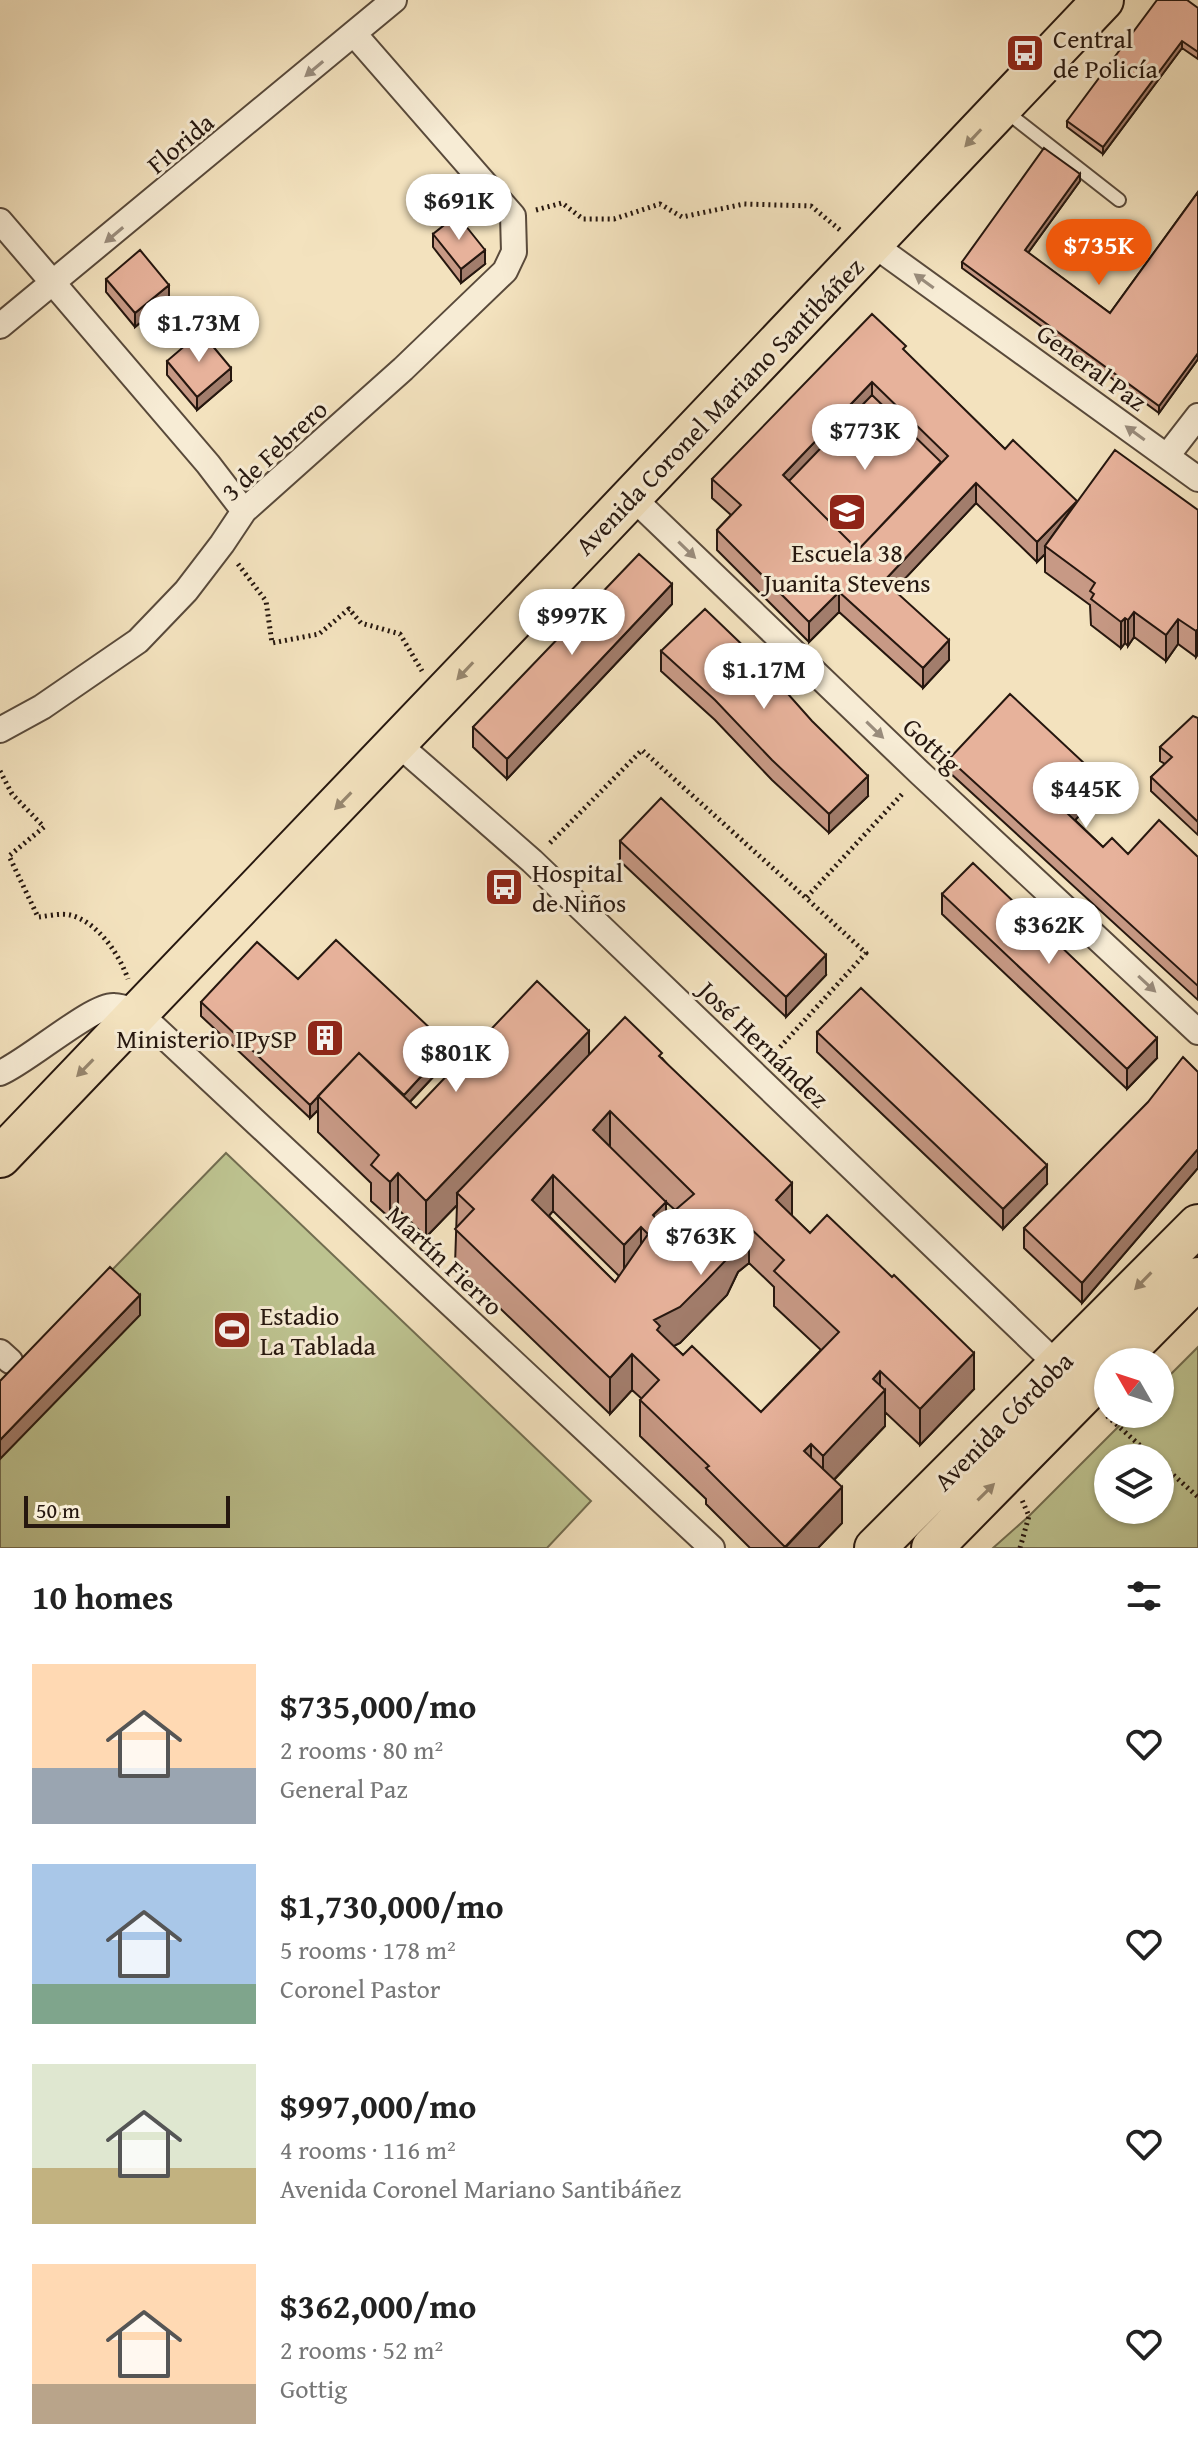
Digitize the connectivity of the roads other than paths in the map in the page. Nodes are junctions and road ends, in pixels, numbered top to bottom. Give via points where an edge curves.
1 (394, 0) edge
2 (1103, 0) edge
3 (355, 35) junction
4 (1001, 108) junction
5 (1119, 200) dead end
6 (0, 221) edge
7 (874, 245) junction
8 (54, 284) junction
9 (0, 326) edge
10 (1198, 416) edge
11 (1167, 456) junction
12 (1198, 479) edge
13 (631, 496) junction
14 (244, 511) junction
15 (0, 730) edge
16 (398, 744) junction
17 (139, 1013) junction
18 (1198, 1032) edge
19 (0, 1073) edge
20 (0, 1157) edge
21 (1198, 1225) edge
22 (1198, 1278) edge
23 (1129, 1348) edge
24 (1089, 1385) edge
25 (712, 1548) edge
26 (875, 1548) edge
27 (932, 1548) edge

1 - 3 street, Florida
2 - 4 main road, Avenida Coronel Mariano Santibáñez
3 -> 8 street, Florida
3 - 14 street, 3 de Febrero via 513,216 514,252 505,271 403,369
4 - 5 lane
4 -> 7 main road, Avenida Coronel Mariano Santibáñez
6 - 8 street
11 -> 7 street, General Paz
7 - 13 main road, Avenida Coronel Mariano Santibáñez
8 - 9 street, Florida
8 - 14 street
10 - 11 street
11 - 12 street, General Paz
13 -> 16 main road, Avenida Coronel Mariano Santibáñez
13 -> 18 street, Gottig
14 - 15 street, 3 de Febrero via 186,591 138,641
16 -> 17 main road, Avenida Coronel Mariano Santibáñez
16 - 24 street, José Hernández via 532,861
17 - 19 street via 112,1005
17 -> 20 main road, Avenida Coronel Mariano Santibáñez
17 - 25 street, Martín Fierro
21 -> 24 main road, Avenida Córdoba
22 - 23 main road, Avenida Córdoba
24 - 26 main road, Avenida Córdoba
27 -> 24 main road, Avenida Córdoba

